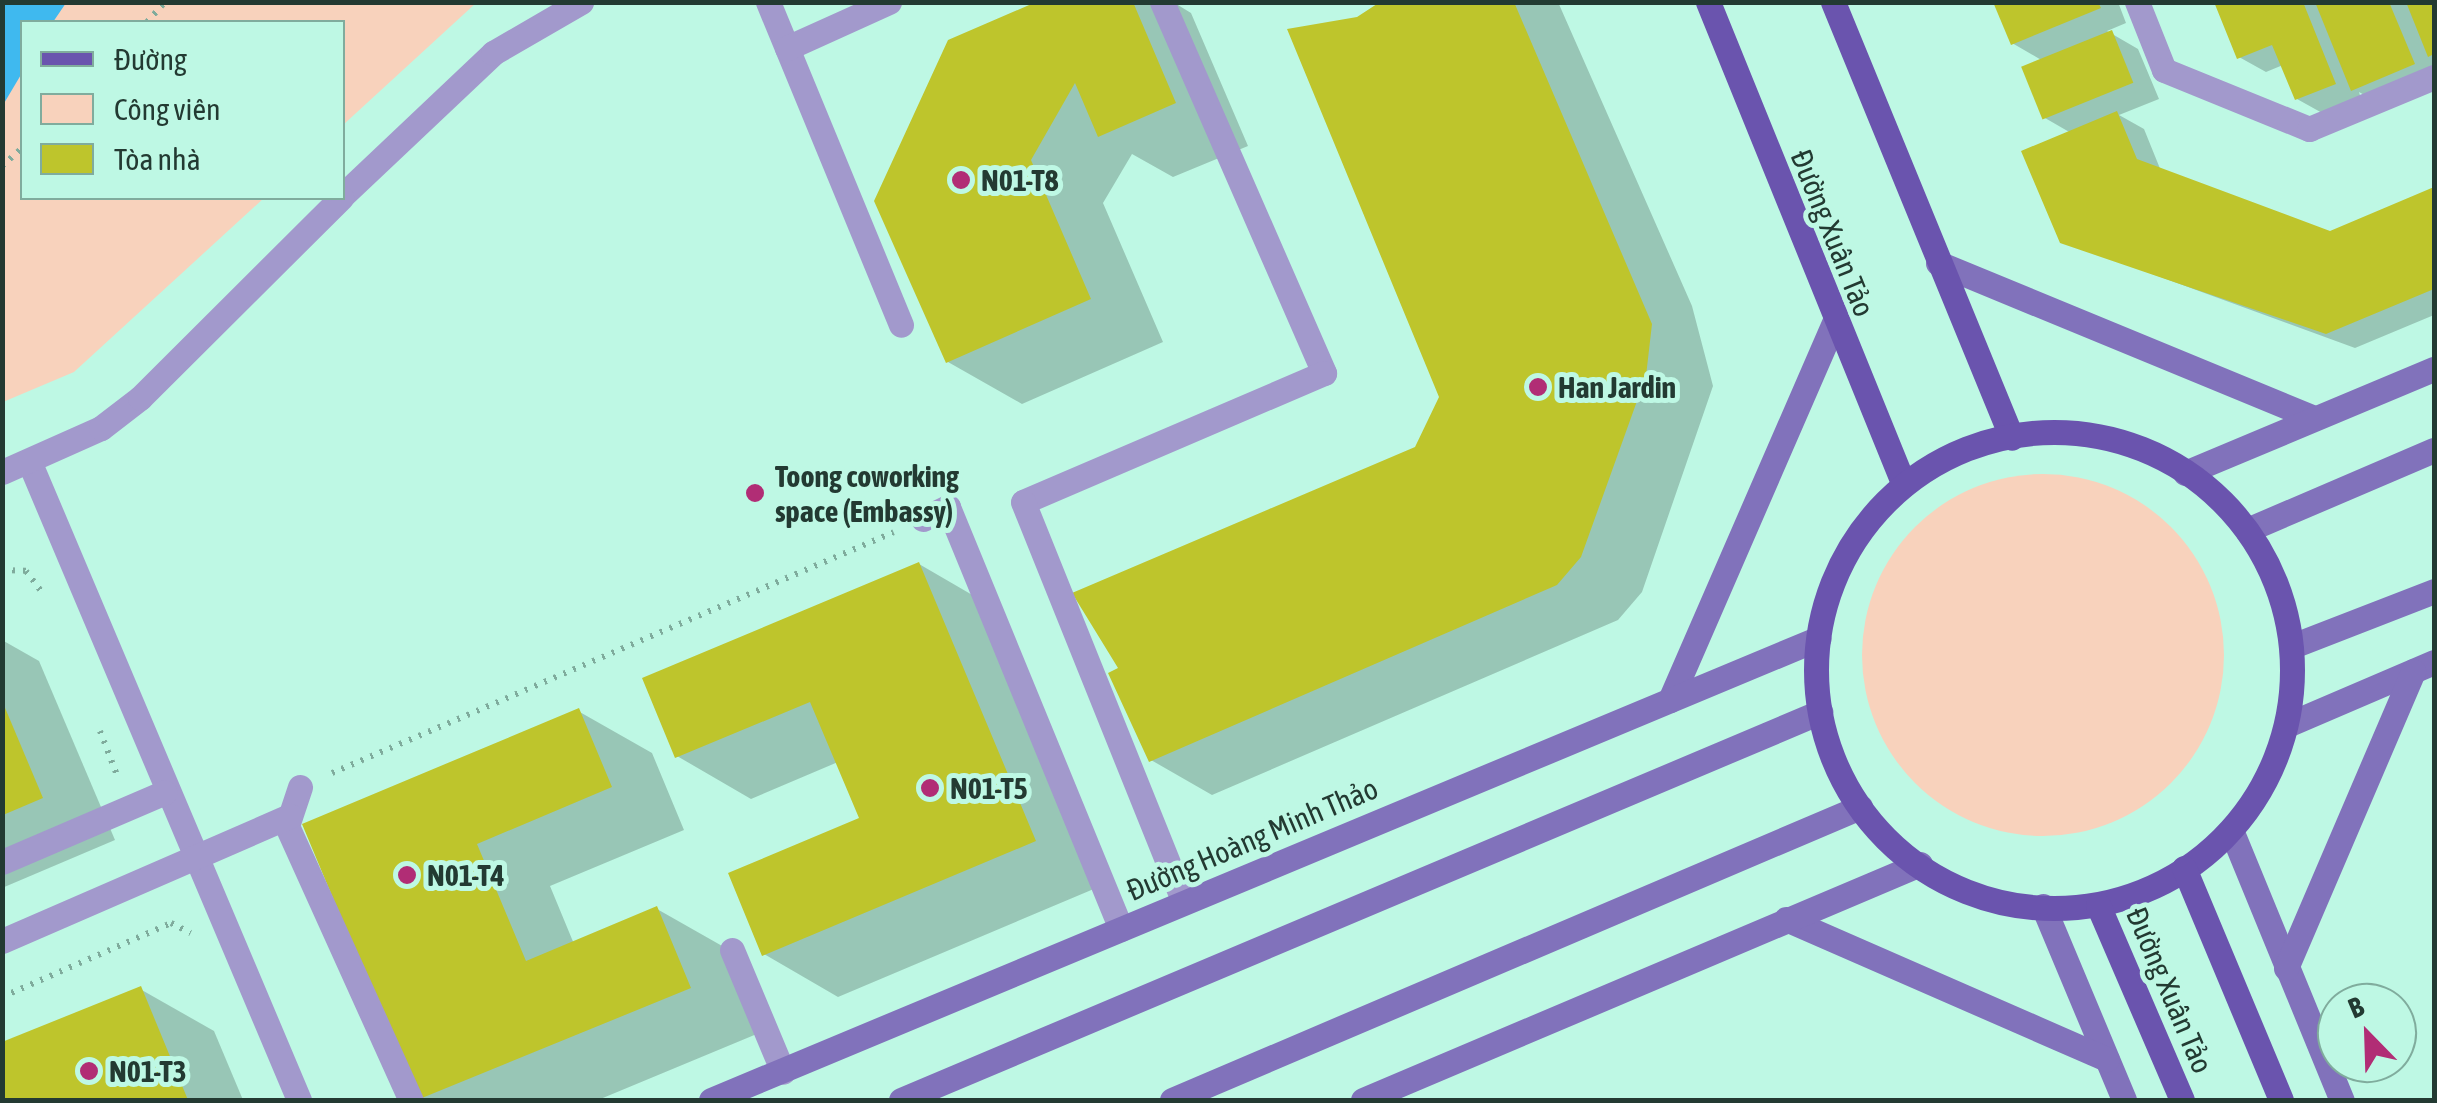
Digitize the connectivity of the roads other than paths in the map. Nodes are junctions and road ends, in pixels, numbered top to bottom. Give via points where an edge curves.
1 (581, 2) edge
2 (768, 2) edge
3 (889, 2) edge
4 (1162, 2) edge
5 (1708, 2) edge
6 (1833, 2) edge
7 (2137, 2) edge
8 (787, 48) junction
9 (2434, 77) edge
10 (345, 194) edge
11 (339, 200) edge
12 (1938, 264) junction
13 (1834, 322) junction
14 (901, 325) dead end
15 (2434, 369) edge
16 (2314, 418) junction
17 (2012, 438) junction
18 (2434, 450) edge
19 (29, 462) junction
20 (2, 472) edge
21 (2185, 473) junction
22 (1904, 486) junction
23 (923, 519) road end
24 (2246, 530) junction
25 (2434, 591) edge
26 (1819, 638) junction
27 (2295, 646) junction
28 (2424, 667) edge
29 (1670, 700) junction
30 (1820, 712) junction
31 (2287, 725) junction
32 (300, 787) road end
33 (165, 792) junction
34 (1860, 807) junction
35 (290, 816) junction
36 (2231, 830) junction
37 (194, 858) junction
38 (2, 862) edge
39 (1920, 864) junction
40 (2184, 868) junction
41 (1184, 902) junction
42 (2098, 905) junction
43 (2042, 906) junction
44 (1786, 918) junction
45 (1121, 929) junction
46 (2, 941) edge
47 (732, 950) dead end
48 (2286, 968) junction
49 (2107, 1058) junction
50 (783, 1072) junction
51 (299, 1100) edge
52 (411, 1100) edge
53 (711, 1100) edge
54 (901, 1100) edge
55 (1172, 1100) edge
56 (1364, 1100) edge
57 (2124, 1100) edge
58 (2182, 1100) edge
59 (2282, 1100) edge
60 (2342, 1100) edge

1 - 10 street via 493,53
2 - 8 street
3 - 8 street
4 - 41 street via 1324,373 1023,502
5 - 13 main road, Đường Xuân Tảo
6 - 12 main road
7 - 9 street via 2164,70 2309,129
8 - 14 street
11 - 19 street via 140,398
12 - 16 main road
12 - 17 main road
13 - 22 main road, Đường Xuân Tảo
13 - 29 main road
15 - 16 main road
16 - 21 main road
17 - 21 main road via 2061,431 2140,447
17 - 22 main road via 1981,443
18 - 24 main road
19 - 20 street
19 - 33 street
21 - 24 main road
22 - 26 main road via 1854,539
23 - 45 street via 948,507
24 - 27 main road
25 - 27 main road
26 - 29 main road, Đường Hoàng Minh Thảo
26 - 30 main road
27 - 31 main road
28 - 31 main road
28 - 48 main road
29 - 41 main road, Đường Hoàng Minh Thảo
30 - 34 main road via 1836,771
30 - 54 main road
31 - 36 main road via 2274,766
32 - 35 street
33 - 37 street
33 - 38 street
34 - 39 main road
34 - 55 main road
35 - 37 street
35 - 52 street
36 - 40 main road
36 - 48 main road
37 - 46 street
37 - 51 street
39 - 43 main road via 1947,884
39 - 44 main road
40 - 42 main road
40 - 59 main road, Đường Xuân Tảo
41 - 45 main road, Đường Hoàng Minh Thảo
42 - 43 main road
42 - 58 main road, Đường Xuân Tảo
43 - 49 main road
44 - 49 main road
44 - 56 main road
45 - 50 main road, Đường Hoàng Minh Thảo
47 - 50 street
48 - 60 main road
49 - 57 main road
50 - 53 main road, Đường Hoàng Minh Thảo

